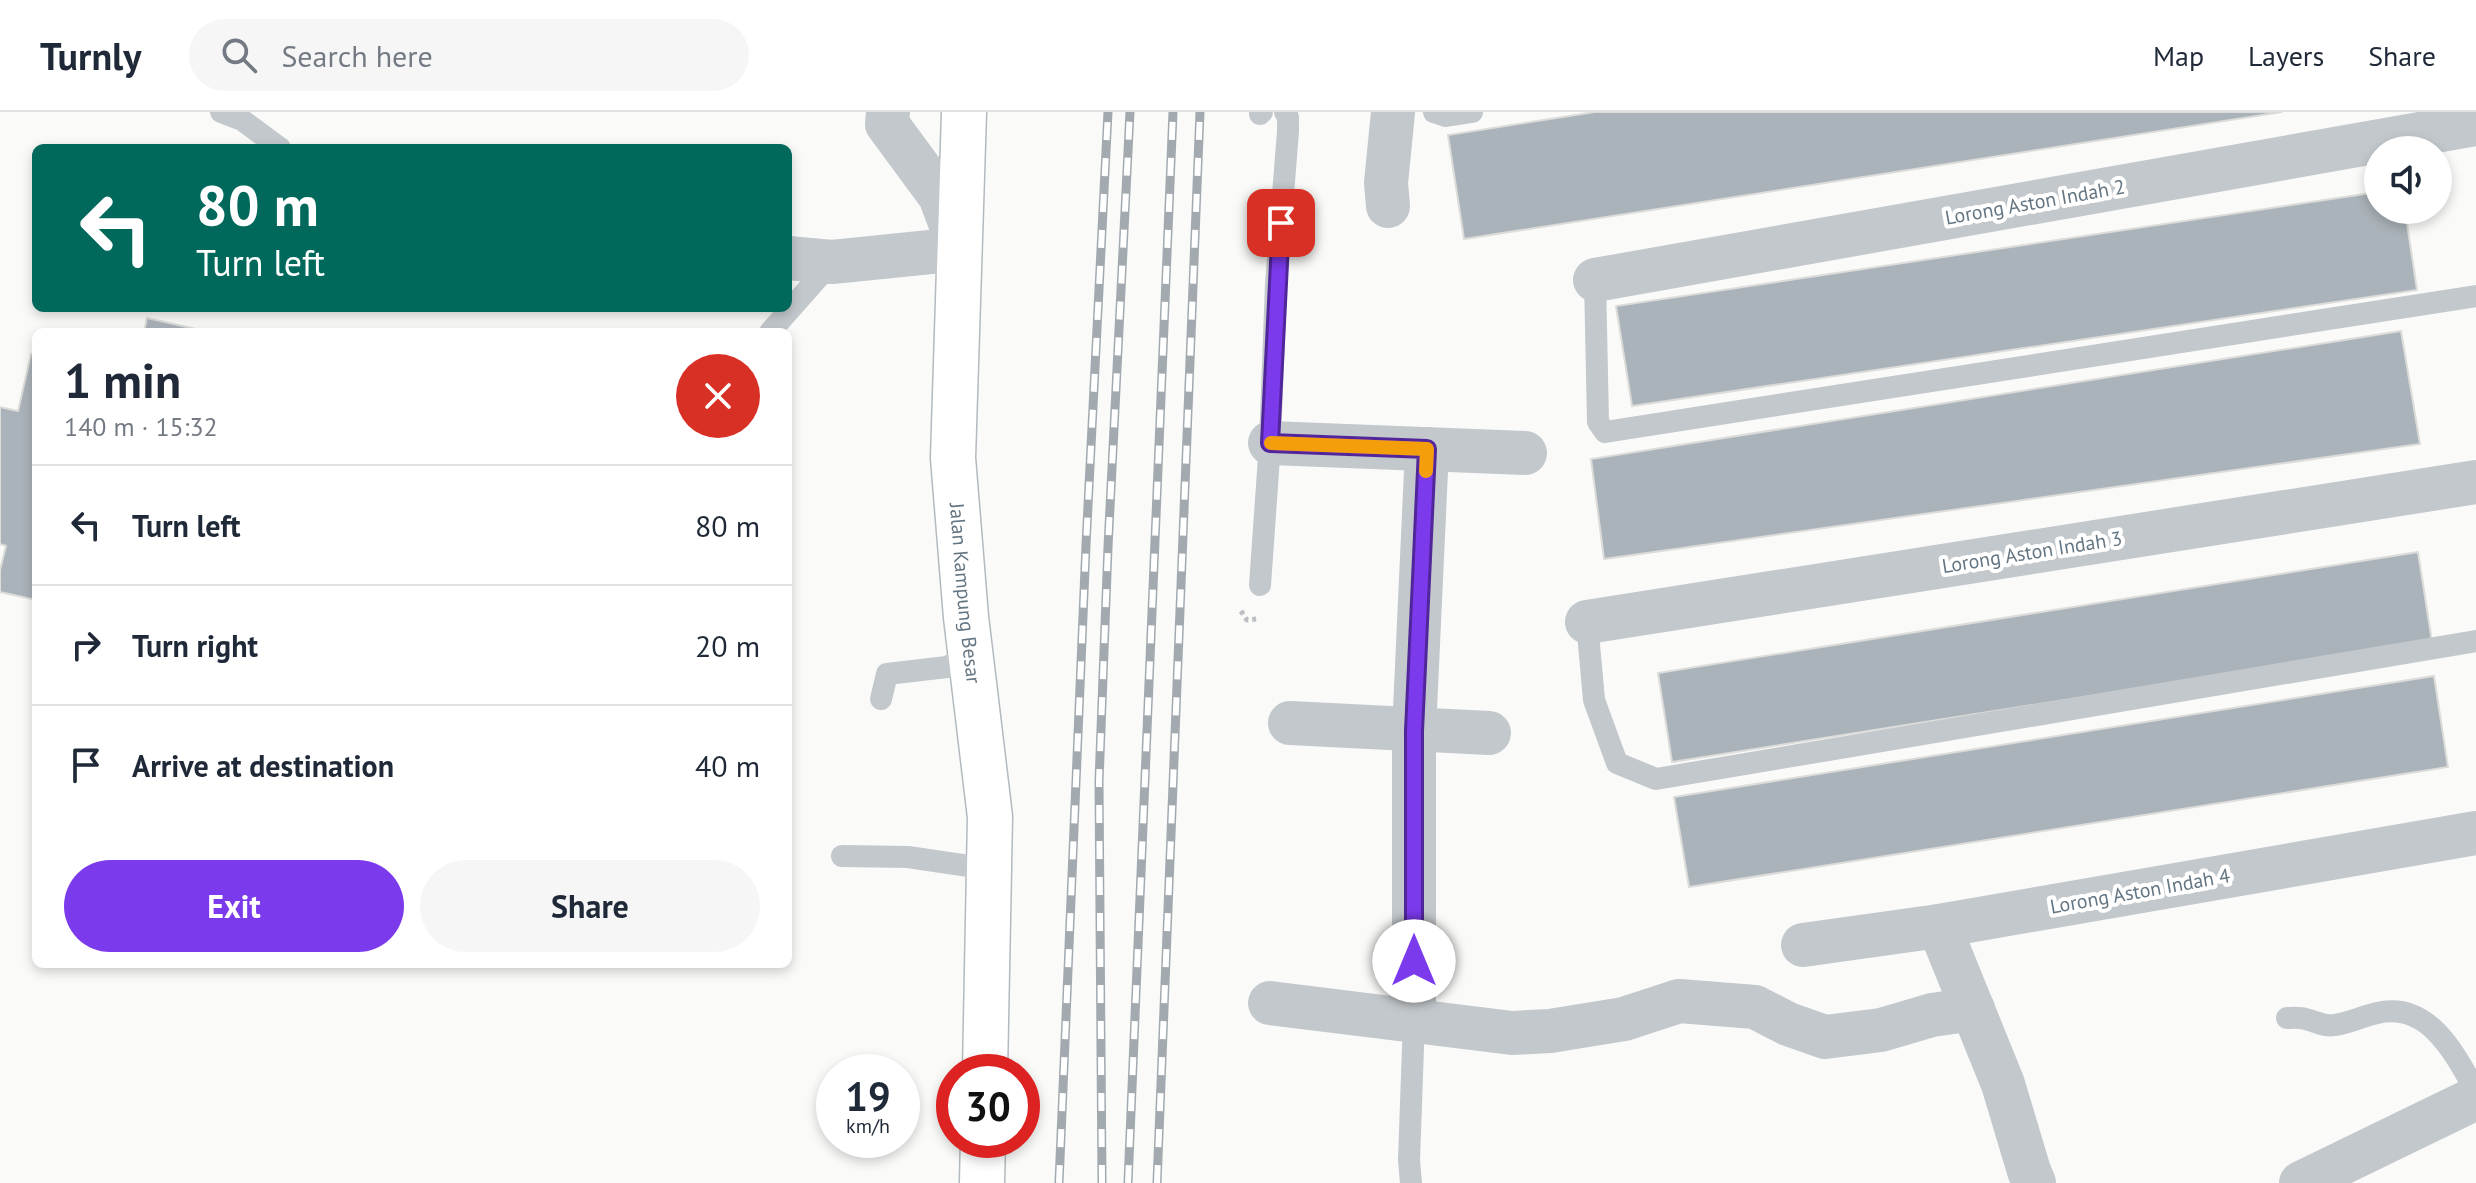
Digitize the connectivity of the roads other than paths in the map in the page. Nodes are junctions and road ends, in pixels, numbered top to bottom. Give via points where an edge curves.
1 (221, 112) edge
2 (888, 112) edge
3 (964, 112) edge
4 (1285, 112) edge
5 (1393, 112) edge
6 (1434, 112) edge
7 (1472, 112) edge
8 (2476, 124) edge
9 (275, 144) edge
10 (1388, 206) dead end
11 (960, 249) junction
12 (792, 258) edge
13 (832, 262) junction
14 (1595, 280) joint
15 (2476, 296) edge
16 (792, 307) edge
17 (788, 312) edge
18 (774, 328) edge
19 (1270, 443) junction
20 (1427, 449) junction
21 (1525, 453) dead end
22 (2476, 482) edge
23 (1260, 585) dead end
24 (1587, 622) joint
25 (2476, 641) edge
26 (970, 654) junction
27 (881, 699) dead end
28 (1290, 723) dead end
29 (1414, 731) junction
30 (1489, 733) dead end
31 (2476, 833) edge
32 (842, 856) dead end
33 (989, 869) junction
34 (1939, 926) junction
35 (1803, 945) dead end
36 (1270, 1003) dead end
37 (1973, 1009) junction
38 (2287, 1018) dead end
39 (1414, 1019) junction
40 (985, 1054) edge
41 (2476, 1092) edge
42 (2476, 1098) edge
43 (983, 1158) edge
44 (982, 1183) edge
45 (1411, 1183) edge
46 (2034, 1183) edge
47 (2301, 1183) edge

1 - 9 lane
2 - 11 street via 887,124 940,196
3 - 11 street, Jalan Kampung Besar
4 - 19 lane
5 - 10 street
6 - 7 lane
8 - 14 street, Lorong Aston Indah 2
11 - 13 street
11 - 26 street, Jalan Kampung Besar via 953,458
12 - 13 street
13 - 16 lane
14 - 15 lane via 1598,422 1605,432
17 - 18 lane
19 - 20 street
19 - 23 lane
20 - 21 street
20 - 29 street
22 - 24 street, Lorong Aston Indah 3
24 - 25 lane via 1594,700 1617,763 1656,779
26 - 27 lane via 947,667 887,674
26 - 33 street, Jalan Kampung Besar via 990,817
28 - 29 street
29 - 30 street
29 - 39 street
31 - 34 street, Lorong Aston Indah 4
32 - 33 lane via 908,857
33 - 40 street, Jalan Kampung Besar
34 - 35 street, Lorong Aston Indah 4
34 - 37 street
36 - 39 street
37 - 39 street via 1825,1037 1755,1007 1679,1001 1624,1019 1550,1031 1512,1033
37 - 46 street
38 - 41 lane via 2334,1026 2399,1010 2423,1019 2437,1031
39 - 45 lane
42 - 47 street
43 - 44 street

